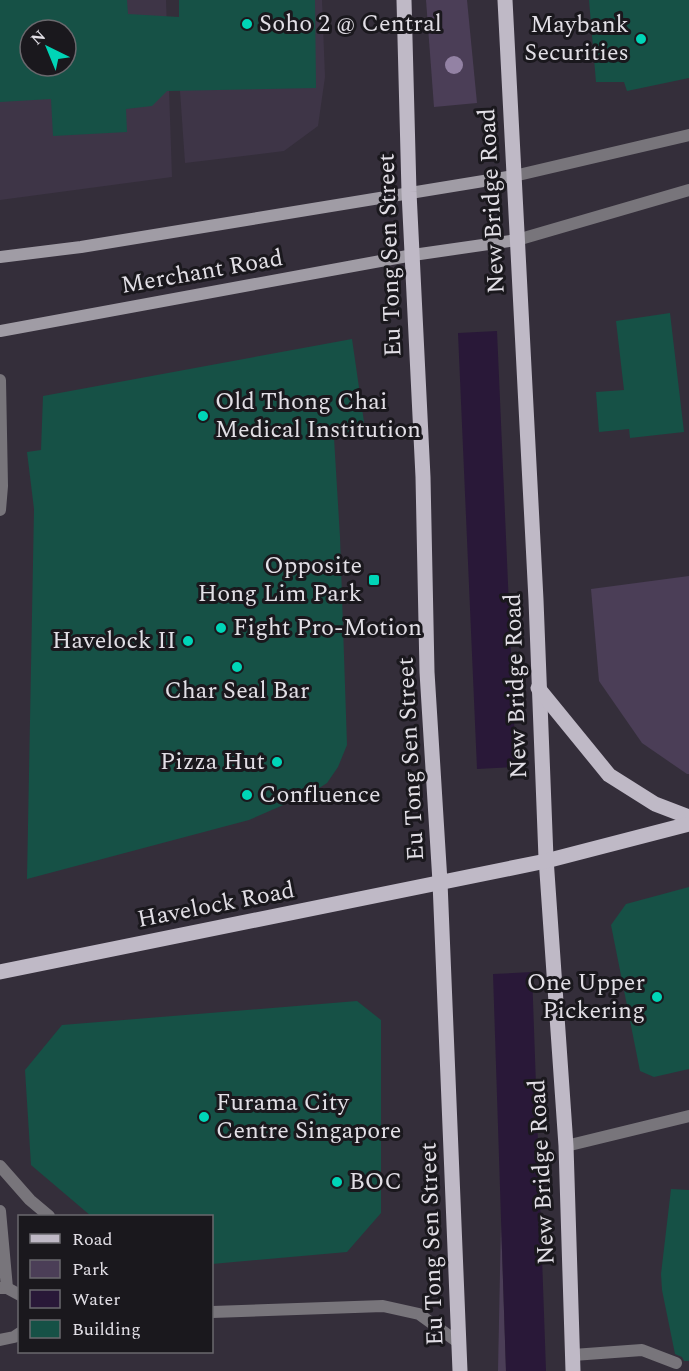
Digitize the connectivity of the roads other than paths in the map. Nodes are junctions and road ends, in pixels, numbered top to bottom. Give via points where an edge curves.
1 (404, 0) edge
2 (505, 0) edge
3 (689, 135) edge
4 (514, 176) junction
5 (689, 190) edge
6 (410, 192) junction
7 (517, 240) junction
8 (413, 255) junction
9 (0, 257) edge
10 (0, 331) edge
11 (0, 380) edge
12 (0, 406) edge
13 (1, 493) edge
14 (0, 510) edge
15 (538, 688) junction
16 (689, 818) edge
17 (689, 824) edge
18 (546, 861) junction
19 (440, 882) junction
20 (0, 972) edge
21 (689, 1116) edge
22 (566, 1146) junction
23 (0, 1166) edge
24 (0, 1211) edge
25 (48, 1215) edge
26 (4, 1288) edge
27 (18, 1294) edge
28 (213, 1312) edge
29 (18, 1334) edge
30 (0, 1340) edge
31 (459, 1343) junction
32 (573, 1355) junction
33 (676, 1363) dead end
34 (460, 1371) edge
35 (573, 1371) edge

1 - 6 main road, Eu Tong Sen Street
2 - 4 main road, New Bridge Road
3 - 4 street
4 - 6 main road, Merchant Road
4 - 7 main road, New Bridge Road
5 - 7 street
6 - 8 main road, Eu Tong Sen Street
6 - 9 main road, Merchant Road
7 - 8 main road, Merchant Road
7 - 15 main road, New Bridge Road
8 - 10 main road, Merchant Road
8 - 19 main road, Eu Tong Sen Street via 427,672
11 - 12 street
12 - 13 street
13 - 14 street
15 - 16 main road via 609,775 655,804
15 - 18 main road, New Bridge Road
17 - 18 main road, Havelock Road
18 - 19 main road, Havelock Road
18 - 22 main road, New Bridge Road
19 - 20 main road, Havelock Road
19 - 31 main road, Eu Tong Sen Street
21 - 22 street
22 - 32 main road, New Bridge Road
23 - 25 street
24 - 26 street
26 - 27 street
28 - 31 street via 382,1306 419,1314
29 - 30 street
31 - 34 main road, Eu Tong Sen Street
32 - 33 street via 642,1350
32 - 35 main road, New Bridge Road

